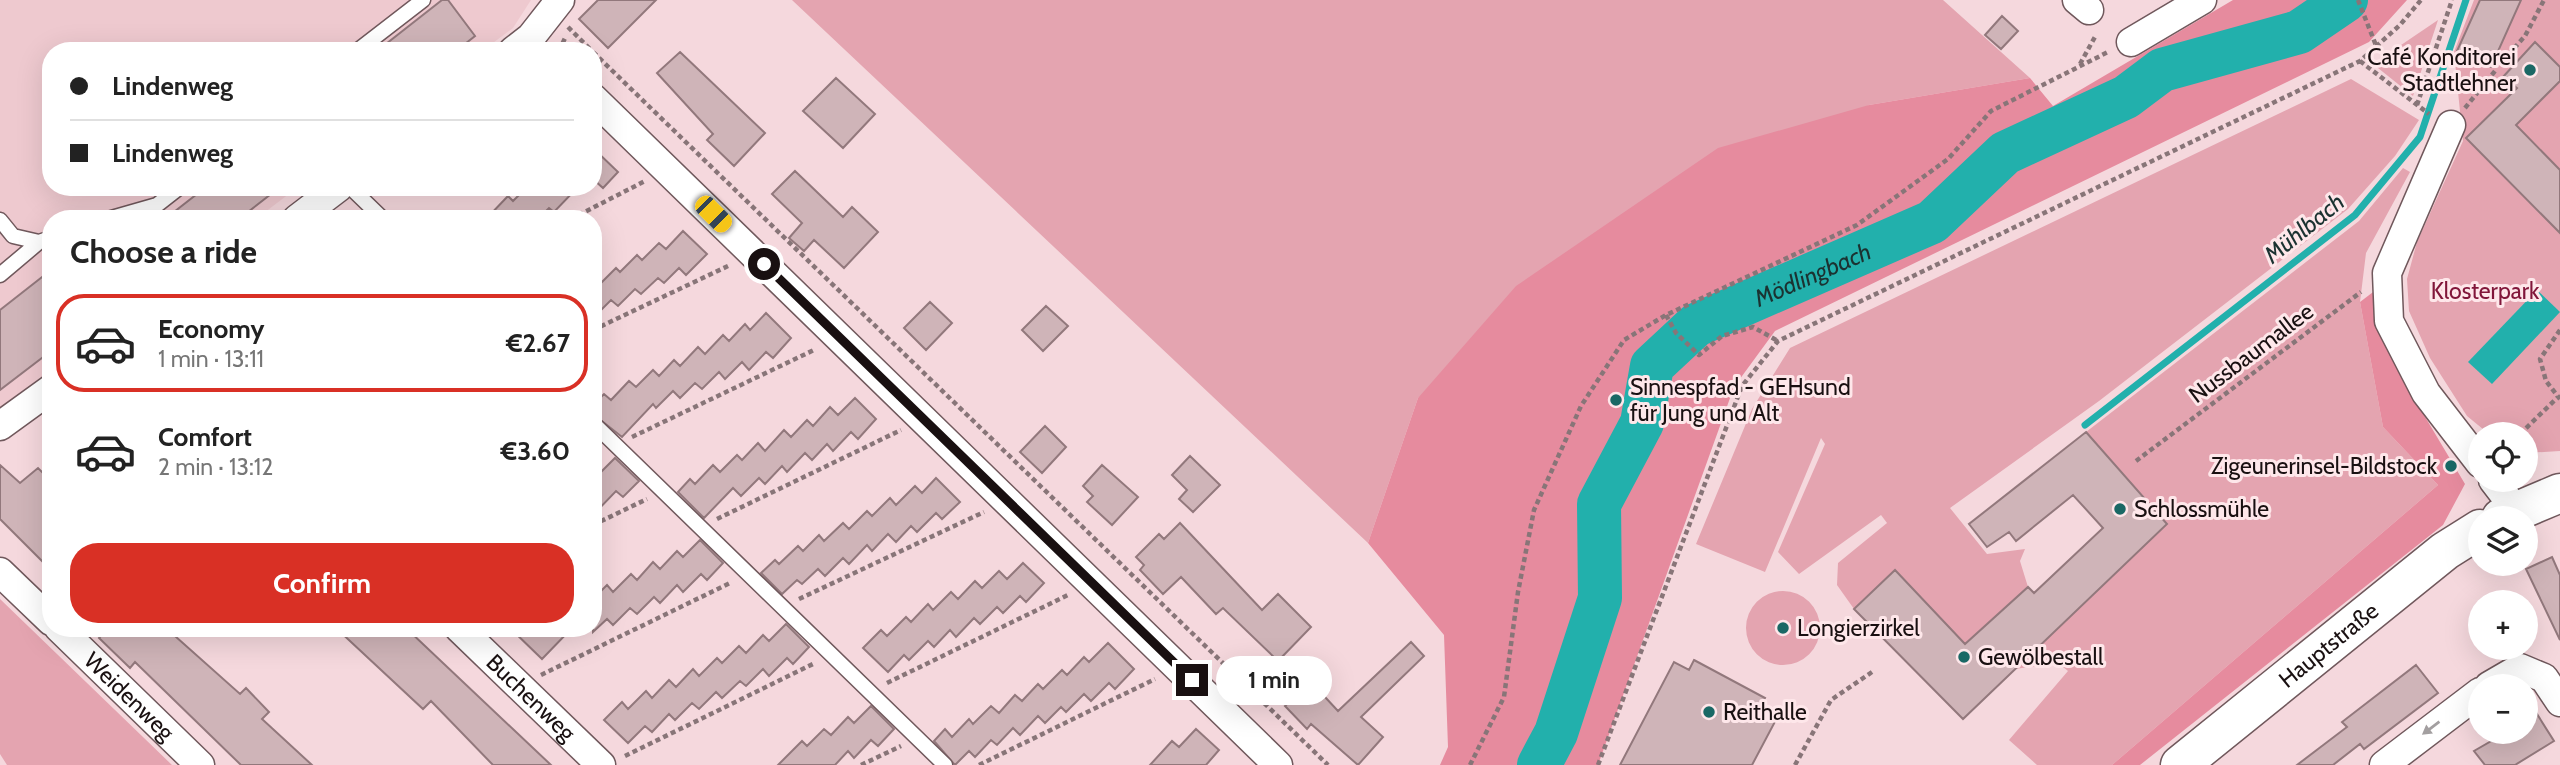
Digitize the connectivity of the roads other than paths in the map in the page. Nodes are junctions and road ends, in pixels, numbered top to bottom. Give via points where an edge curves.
1 (423, 0) edge
2 (2202, 0) edge
3 (554, 9) edge
4 (369, 42) edge
5 (533, 42) edge
6 (2131, 42) road end
7 (602, 107) edge
8 (2451, 125) road end
9 (168, 196) edge
10 (327, 196) edge
11 (359, 196) edge
12 (140, 210) edge
13 (309, 210) edge
14 (374, 210) edge
15 (0, 220) edge
16 (42, 240) edge
17 (42, 242) edge
18 (0, 275) edge
19 (42, 396) edge
20 (0, 426) edge
21 (602, 432) edge
22 (2468, 447) edge
23 (2560, 493) edge
24 (2528, 506) edge
25 (2468, 537) edge
26 (0, 572) edge
27 (42, 612) edge
28 (68, 637) edge
29 (468, 637) edge
30 (2509, 674) edge
31 (2534, 674) edge
32 (2538, 676) edge
33 (2468, 701) edge
34 (2560, 702) edge
35 (612, 762) edge
36 (200, 765) edge
37 (945, 765) edge
38 (1278, 765) edge
39 (2179, 765) edge
40 (2384, 765) edge

1 - 4 lane
2 - 6 street
3 - 5 street
7 - 38 street
8 - 22 street via 2387,273 2389,321 2426,393
9 - 12 lane
10 - 13 street
11 - 14 lane
15 - 16 lane via 13,236
17 - 18 lane
19 - 20 street
21 - 37 lane
23 - 24 street
25 - 39 street, Hauptstraße
26 - 27 street
28 - 36 street, Weidenweg
29 - 35 street, Buchenweg via 523,690
30 - 31 street via 2520,668
32 - 34 street
33 -> 40 street

